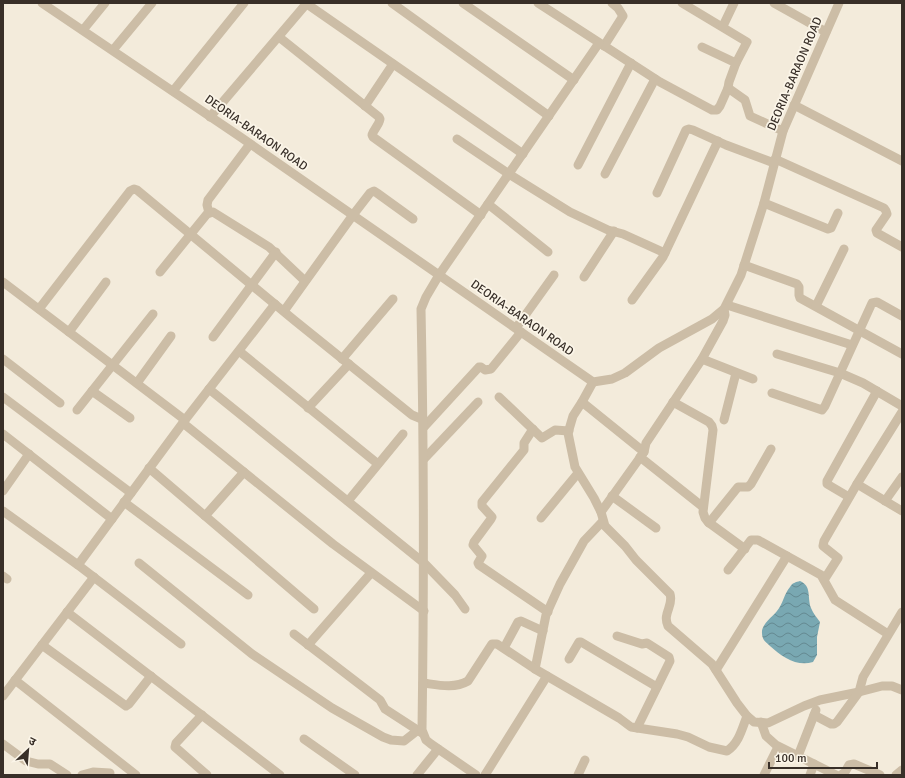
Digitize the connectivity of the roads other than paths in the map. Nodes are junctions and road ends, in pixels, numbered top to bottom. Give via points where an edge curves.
1 (42, 3) edge
2 (106, 3) edge
3 (152, 3) edge
4 (244, 3) edge
5 (307, 3) edge
6 (392, 3) edge
7 (463, 3) edge
8 (538, 3) edge
9 (612, 3) edge
10 (682, 3) edge
11 (734, 3) edge
12 (774, 3) edge
13 (838, 3) edge
14 (622, 7) edge
15 (723, 26) junction
16 (83, 30) junction
17 (826, 32) junction
18 (279, 36) junction
19 (602, 44) junction
20 (702, 46) dead end
21 (112, 50) junction
22 (631, 63) junction
23 (736, 63) junction
24 (393, 64) junction
25 (655, 79) junction
26 (574, 80) junction
27 (728, 88) junction
28 (173, 91) junction
29 (794, 105) junction
30 (365, 106) junction
31 (210, 116) junction
32 (549, 116) junction
33 (783, 131) junction
34 (457, 139) dead end
35 (718, 141) junction
36 (250, 144) junction
37 (523, 154) junction
38 (775, 161) junction
39 (902, 161) edge
40 (578, 165) dead end
41 (509, 174) junction
42 (605, 174) dead end
43 (657, 193) dead end
44 (764, 202) junction
45 (488, 204) junction
46 (209, 213) junction
47 (838, 213) dead end
48 (353, 215) junction
49 (481, 215) junction
50 (413, 219) dead end
51 (614, 231) junction
52 (190, 234) junction
53 (902, 247) edge
54 (844, 249) dead end
55 (276, 252) junction
56 (548, 252) dead end
57 (665, 254) junction
58 (744, 265) junction
59 (160, 272) dead end
60 (439, 275) junction
61 (554, 275) dead end
62 (584, 277) dead end
63 (305, 281) junction
64 (3, 282) edge
65 (106, 282) dead end
66 (251, 284) junction
67 (393, 299) dead end
68 (632, 300) dead end
69 (275, 304) junction
70 (816, 306) junction
71 (725, 307) junction
72 (39, 309) junction
73 (284, 311) junction
74 (900, 311) edge
75 (153, 314) dead end
76 (519, 330) junction
77 (859, 330) junction
78 (69, 332) junction
79 (171, 336) dead end
80 (213, 337) dead end
81 (852, 345) junction
82 (239, 351) junction
83 (777, 354) dead end
84 (902, 354) edge
85 (702, 359) junction
86 (345, 361) junction
87 (5, 364) edge
88 (113, 365) junction
89 (736, 373) junction
90 (840, 373) junction
91 (753, 379) dead end
92 (593, 382) junction
93 (137, 383) junction
94 (209, 389) junction
95 (92, 391) junction
96 (877, 391) junction
97 (772, 394) dead end
98 (3, 397) edge
99 (499, 397) dead end
100 (478, 402) dead end
101 (582, 402) junction
102 (673, 402) junction
103 (60, 403) dead end
104 (902, 406) edge
105 (308, 408) junction
106 (77, 410) dead end
107 (902, 412) edge
108 (130, 418) dead end
109 (724, 420) dead end
110 (184, 421) junction
111 (424, 424) junction
112 (533, 429) junction
113 (569, 431) junction
114 (3, 434) edge
115 (403, 434) dead end
116 (771, 448) dead end
117 (29, 454) junction
118 (642, 455) junction
119 (424, 459) junction
120 (378, 464) junction
121 (149, 468) junction
122 (244, 472) junction
123 (578, 473) junction
124 (902, 477) edge
125 (857, 484) junction
126 (3, 491) edge
127 (131, 493) junction
128 (612, 496) junction
129 (849, 497) junction
130 (348, 501) junction
131 (885, 501) junction
132 (124, 502) junction
133 (703, 507) junction
134 (3, 511) edge
135 (902, 511) edge
136 (205, 516) junction
137 (602, 516) junction
138 (541, 518) dead end
139 (112, 519) junction
140 (709, 523) junction
141 (656, 528) dead end
142 (745, 548) junction
143 (787, 556) junction
144 (139, 563) dead end
145 (424, 563) junction
146 (78, 565) junction
147 (728, 570) dead end
148 (372, 573) junction
149 (94, 577) junction
150 (824, 580) junction
151 (248, 595) dead end
152 (314, 609) dead end
153 (465, 609) dead end
154 (424, 611) junction
155 (67, 612) junction
156 (548, 612) junction
157 (902, 612) edge
158 (543, 631) junction
159 (294, 634) dead end
160 (888, 634) junction
161 (617, 636) dead end
162 (181, 644) dead end
163 (42, 645) junction
164 (308, 645) junction
165 (504, 648) junction
166 (569, 659) dead end
167 (535, 669) junction
168 (716, 670) junction
169 (151, 676) junction
170 (547, 676) junction
171 (15, 680) junction
172 (423, 683) junction
173 (657, 687) junction
174 (902, 690) edge
175 (859, 692) junction
176 (3, 696) edge
177 (820, 700) junction
178 (202, 715) junction
179 (814, 715) junction
180 (747, 716) junction
181 (761, 722) junction
182 (637, 728) junction
183 (420, 732) junction
184 (304, 739) dead end
185 (3, 744) edge
186 (778, 747) junction
187 (438, 749) junction
188 (798, 756) junction
189 (585, 760) dead end
190 (117, 761) junction
191 (814, 764) junction
192 (57, 768) junction
193 (902, 770) edge
194 (109, 774) edge
195 (50, 775) edge
196 (67, 775) edge
197 (82, 775) edge
198 (136, 775) edge
199 (207, 775) edge
200 (280, 775) edge
201 (355, 775) edge
202 (416, 775) edge
203 (476, 775) edge
204 (485, 775) edge
205 (578, 775) edge
206 (764, 775) edge
207 (810, 775) edge
208 (836, 775) edge
209 (841, 775) edge
210 (880, 775) edge
211 (896, 775) edge

1 - 16 street, DEORIA-BARAON ROAD
2 - 16 street
3 - 21 street
4 - 28 street
5 - 18 street
5 - 24 street
6 - 32 street
7 - 26 street
8 - 19 street
9 - 14 street
10 - 15 street
11 - 15 street
12 - 17 street
13 - 17 street, DEORIA-BARAON ROAD
14 - 19 street via 623,16
15 - 23 street via 747,42
16 - 21 street, DEORIA-BARAON ROAD
17 - 29 street, DEORIA-BARAON ROAD
18 - 30 street
18 - 31 street
19 - 22 street
19 - 26 street
20 - 23 street
21 - 28 street, DEORIA-BARAON ROAD
22 - 25 street
22 - 40 street
23 - 27 street
24 - 30 street
24 - 37 street
25 - 27 street via 712,110 717,110 720,106
25 - 42 street
26 - 32 street
27 - 33 street via 745,100 750,116
28 - 31 street, DEORIA-BARAON ROAD
29 - 33 street, DEORIA-BARAON ROAD
29 - 39 street
30 - 49 street via 380,119 373,132 374,137
31 - 36 street, DEORIA-BARAON ROAD
32 - 37 street
33 - 38 street, DEORIA-BARAON ROAD
34 - 41 street
35 - 38 street
35 - 43 street via 693,130 686,130
35 - 57 street
36 - 46 street via 208,200
36 - 48 street, DEORIA-BARAON ROAD
37 - 41 street
38 - 44 street, DEORIA-BARAON ROAD
38 - 53 street via 884,208 887,214 876,230 877,233
41 - 45 street
41 - 51 street via 570,212
44 - 47 street via 828,229 831,228
44 - 58 street, DEORIA-BARAON ROAD
45 - 49 street
45 - 56 street
46 - 52 street
46 - 55 street via 221,216
48 - 50 street via 374,191
48 - 60 street, DEORIA-BARAON ROAD
48 - 63 street
49 - 60 street
51 - 57 street
51 - 62 street
52 - 59 street
52 - 66 street
52 - 72 street via 134,189
54 - 70 street
55 - 63 street
55 - 66 street
57 - 68 street
58 - 70 street via 797,284 800,298
58 - 71 street, DEORIA-BARAON ROAD
60 - 76 street, DEORIA-BARAON ROAD
60 - 111 street via 421,309
61 - 76 street
63 - 73 street
64 - 72 street
65 - 78 street
66 - 69 street
66 - 80 street
67 - 86 street
69 - 73 street
69 - 82 street
70 - 77 street
71 - 81 street
71 - 85 street via 723,321
71 - 92 street, DEORIA-BARAON ROAD via 712,319 659,348 625,373 612,379
72 - 78 street
73 - 86 street
74 - 77 street via 874,301
75 - 88 street
76 - 92 street, DEORIA-BARAON ROAD
76 - 111 street via 491,369 479,367
77 - 81 street
77 - 84 street
78 - 88 street
79 - 93 street
81 - 90 street
82 - 94 street
82 - 105 street
83 - 90 street
85 - 89 street
85 - 102 street
86 - 105 street
86 - 111 street
87 - 103 street
88 - 93 street
88 - 95 street
89 - 91 street
89 - 109 street
90 - 96 street
90 - 97 street via 822,410
92 - 101 street
93 - 110 street
94 - 110 street
94 - 130 street
95 - 106 street
95 - 108 street
96 - 104 street
96 - 129 street via 827,481 827,484
98 - 127 street
99 - 112 street
100 - 119 street
101 - 113 street via 573,416
101 - 118 street
102 - 118 street via 646,443
102 - 133 street via 712,426
105 - 120 street
107 - 125 street
110 - 121 street
110 - 122 street
111 - 119 street
112 - 113 street via 542,438 555,430
112 - 156 street via 525,441 524,450 482,504 492,516 473,545 482,556 479,565
113 - 123 street
114 - 117 street
115 - 120 street
116 - 140 street via 751,484 748,487 738,487
117 - 126 street
117 - 139 street
118 - 128 street
118 - 133 street
119 - 145 street
120 - 130 street
121 - 127 street
121 - 136 street
122 - 136 street
122 - 148 street
123 - 137 street
123 - 138 street
124 - 131 street
125 - 129 street
125 - 131 street
127 - 132 street
128 - 137 street
128 - 141 street
129 - 150 street via 823,543 823,546 838,558
130 - 145 street
131 - 135 street
132 - 139 street
132 - 151 street
133 - 140 street
134 - 146 street
136 - 152 street
137 - 156 street via 560,584
137 - 168 street via 606,526 670,594 671,604 666,615 668,626
139 - 146 street
140 - 142 street
142 - 143 street via 751,540 758,540
142 - 147 street
143 - 150 street via 821,575
143 - 168 street
144 - 183 street via 252,654 332,708 390,740 404,741
145 - 153 street
145 - 154 street
146 - 149 street
148 - 154 street
148 - 164 street
149 - 155 street
149 - 162 street
150 - 160 street via 835,600
154 - 172 street
155 - 163 street
155 - 169 street
156 - 158 street
157 - 160 street
158 - 165 street via 518,622
158 - 167 street
159 - 164 street
160 - 175 street via 863,677
161 - 173 street via 642,644 647,643 668,656 670,661
163 - 169 street via 126,706
163 - 171 street
164 - 183 street via 380,700 391,714
165 - 167 street
165 - 172 street via 492,644 468,681 463,684 453,686
166 - 173 street via 581,642
167 - 170 street
168 - 180 street
169 - 178 street
170 - 182 street via 631,727
170 - 204 street
171 - 176 street
171 - 190 street
172 - 183 street
173 - 182 street
174 - 175 street via 882,686
175 - 177 street
175 - 179 street via 834,724
177 - 179 street
177 - 181 street via 768,723
178 - 199 street via 176,743 176,747
178 - 200 street
179 - 188 street
180 - 181 street via 754,722
180 - 182 street via 736,742 727,751 709,747 688,737
181 - 186 street via 766,736
183 - 187 street
184 - 201 street
185 - 192 street via 31,763 50,764
186 - 188 street
186 - 206 street
187 - 202 street
187 - 203 street
188 - 191 street
189 - 205 street
190 - 194 street
190 - 198 street
191 - 207 street
191 - 208 street
192 - 195 street
192 - 196 street
193 - 211 street
194 - 197 street via 93,772
209 - 210 street via 849,765 854,764

